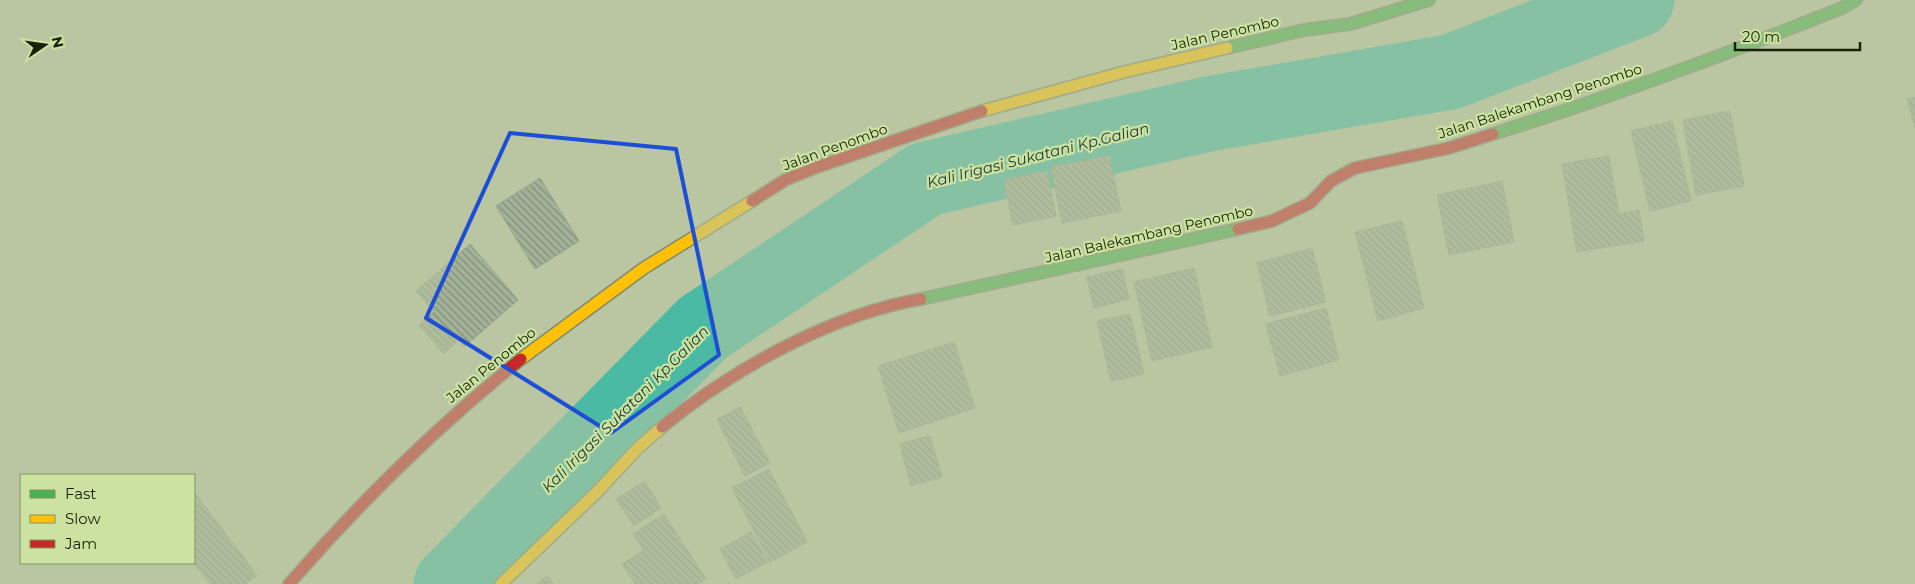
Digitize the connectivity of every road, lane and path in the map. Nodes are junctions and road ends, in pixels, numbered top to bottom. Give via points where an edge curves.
1 (1429, 0) edge
2 (1856, 0) edge
3 (289, 584) edge
4 (501, 584) edge

1 - 3 street, Jalan Penombo via 1350,24 1304,30 1143,68 986,110 785,180 644,268 467,402 338,527
2 - 4 street, Jalan Balekambang Penombo via 1713,59 1567,111 1449,148 1355,168 1331,181 1310,203 1272,221 906,301 868,312 802,340 725,383 644,442

